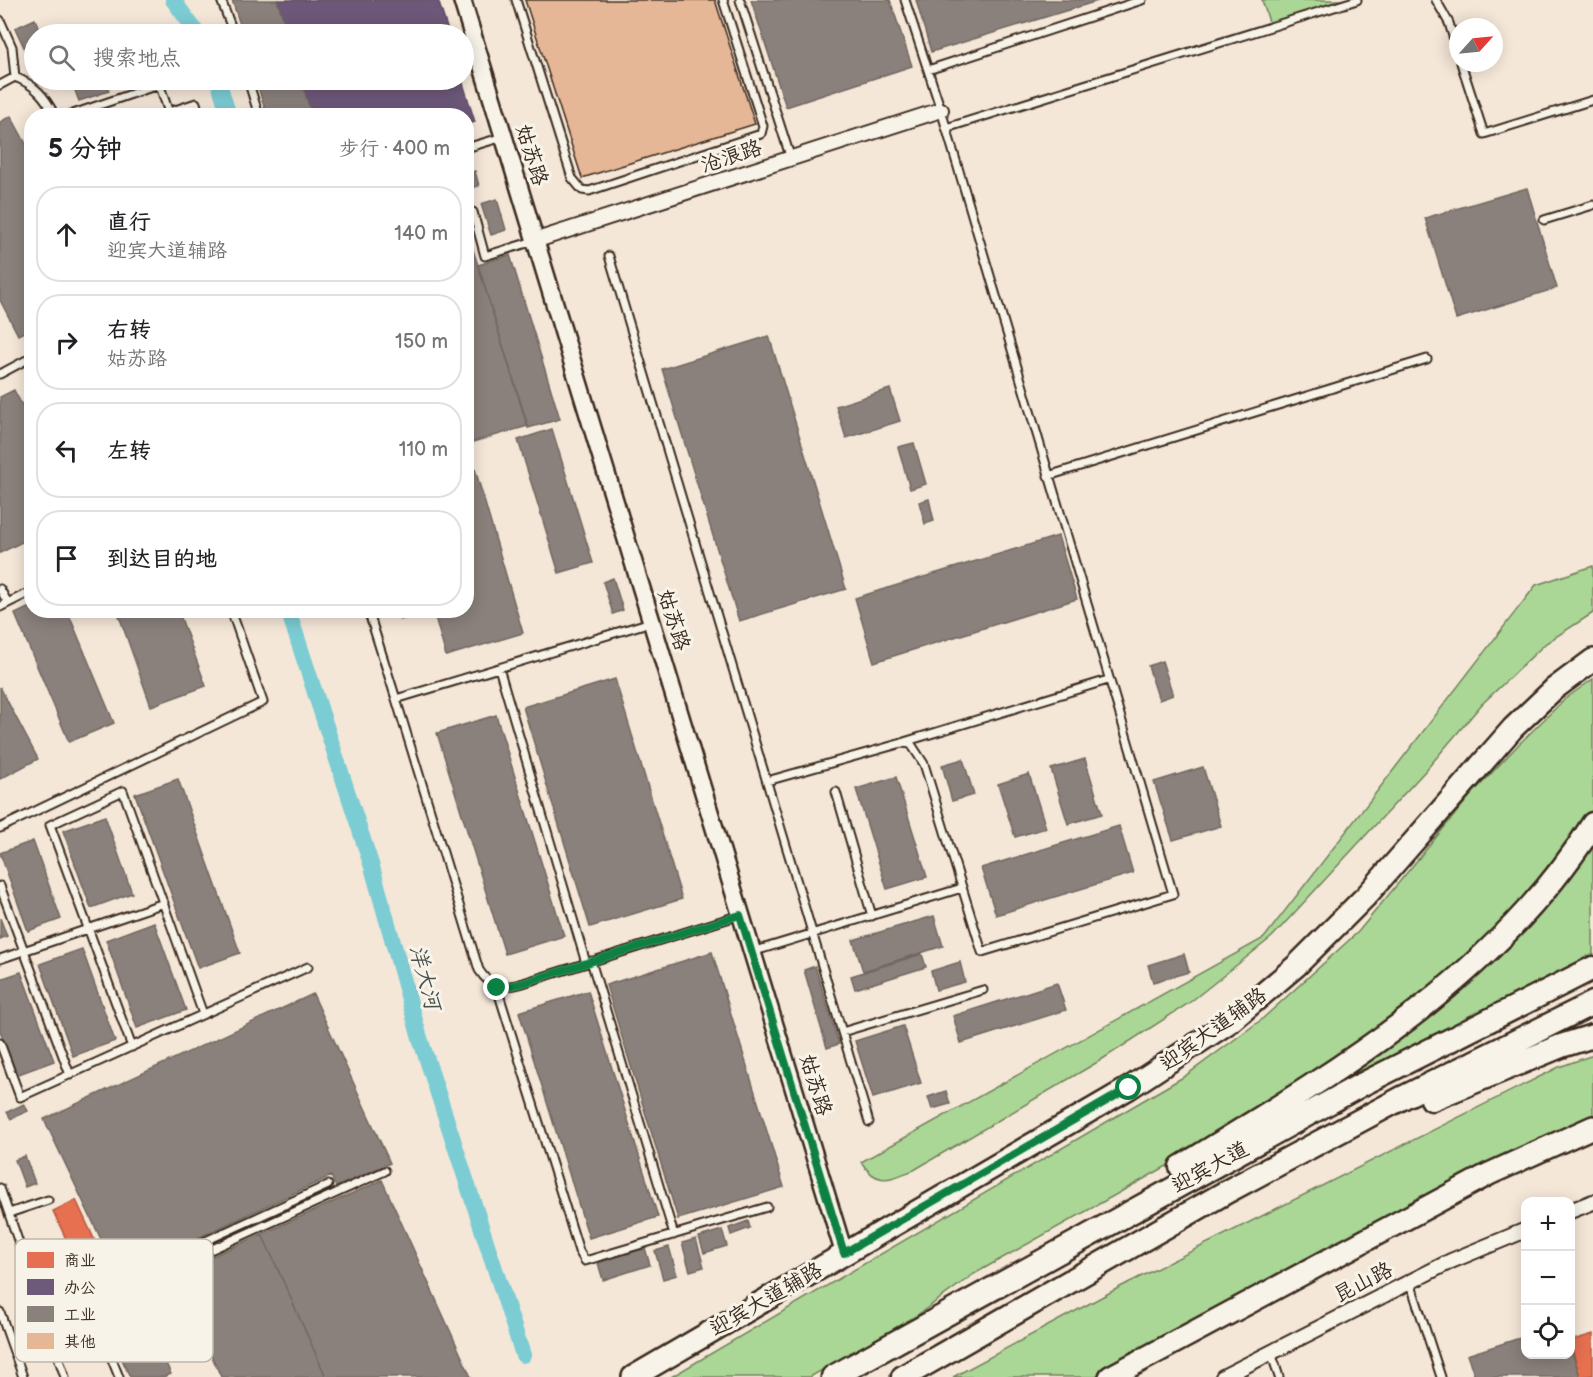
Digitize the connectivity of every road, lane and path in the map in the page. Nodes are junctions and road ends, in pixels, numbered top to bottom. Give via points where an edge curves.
1 (221, 0) edge
2 (462, 0) edge
3 (516, 0) edge
4 (723, 0) edge
5 (740, 0) edge
6 (905, 0) edge
7 (1142, 0) edge
8 (1356, 0) edge
9 (1436, 0) edge
10 (0, 20) edge
11 (1449, 23) edge
12 (230, 24) edge
13 (469, 24) edge
14 (474, 40) edge
15 (928, 70) junction
16 (1464, 72) edge
17 (15, 77) junction
18 (24, 81) edge
19 (0, 85) edge
20 (37, 90) edge
21 (143, 90) edge
22 (161, 90) edge
23 (251, 90) edge
24 (1593, 100) edge
25 (51, 108) edge
26 (90, 108) edge
27 (168, 108) edge
28 (184, 108) edge
29 (198, 108) edge
30 (257, 108) edge
31 (941, 110) junction
32 (946, 128) junction
33 (503, 136) junction
34 (474, 145) edge
35 (791, 159) junction
36 (1593, 205) edge
37 (474, 219) edge
38 (1544, 220) dead end
39 (534, 241) junction
40 (609, 256) dead end
41 (1427, 359) dead end
42 (24, 361) edge
43 (0, 374) edge
44 (1048, 476) junction
45 (0, 589) edge
46 (24, 595) edge
47 (8, 603) junction
48 (0, 607) edge
49 (234, 618) edge
50 (371, 618) edge
51 (651, 622) junction
52 (1593, 660) edge
53 (499, 668) junction
54 (1108, 680) junction
55 (396, 699) junction
56 (902, 743) junction
57 (767, 781) junction
58 (836, 792) dead end
59 (1593, 824) edge
60 (0, 828) edge
61 (0, 886) edge
62 (962, 888) junction
63 (164, 903) junction
64 (740, 915) junction
65 (872, 915) junction
66 (88, 929) junction
67 (812, 934) junction
68 (24, 951) junction
69 (752, 952) junction
70 (0, 960) edge
71 (589, 962) junction
72 (308, 967) dead end
73 (1593, 968) edge
74 (497, 988) junction
75 (983, 990) dead end
76 (1593, 1003) edge
77 (204, 1014) junction
78 (842, 1032) junction
79 (1593, 1036) edge
80 (0, 1043) edge
81 (132, 1047) junction
82 (70, 1075) junction
83 (869, 1122) dead end
84 (1593, 1127) edge
85 (385, 1171) dead end
86 (327, 1185) dead end
87 (0, 1188) edge
88 (1228, 1191) junction
89 (48, 1200) dead end
90 (1593, 1202) edge
91 (767, 1207) dead end
92 (1575, 1209) edge
93 (9, 1213) junction
94 (1521, 1232) edge
95 (674, 1235) junction
96 (18, 1239) edge
97 (209, 1239) edge
98 (213, 1249) edge
99 (844, 1253) junction
100 (1410, 1282) junction
101 (0, 1312) edge
102 (921, 1326) junction
103 (3, 1330) edge
104 (1271, 1352) junction
105 (15, 1358) edge
106 (17, 1362) edge
107 (59, 1362) edge
108 (112, 1362) edge
109 (23, 1377) edge
110 (64, 1377) edge
111 (119, 1377) edge
112 (633, 1377) edge
113 (833, 1377) edge
114 (903, 1377) edge
115 (1110, 1377) edge
116 (1223, 1377) edge
117 (1279, 1377) edge
118 (1441, 1377) edge

1 - 12 lane
2 - 13 street, 姑苏路
3 - 4 lane via 572,178 582,190 589,191 761,134 763,126
5 - 35 lane
6 - 15 lane
7 - 15 lane
8 - 32 lane
9 - 11 lane
10 - 17 lane via 12,47
14 - 33 street, 姑苏路
15 - 31 lane
16 - 24 lane via 1484,134
17 - 18 lane
17 - 19 lane
20 - 25 lane
21 - 26 lane
22 - 27 lane
23 - 30 lane
28 - 29 lane via 196,103
31 - 32 lane
31 - 35 street, 沧浪路
32 - 44 lane
33 - 34 lane
33 - 39 street, 姑苏路
35 - 39 street, 沧浪路
36 - 38 lane
37 - 39 lane via 485,256
39 - 51 street, 姑苏路
40 - 57 lane
41 - 44 lane
42 - 43 lane
44 - 54 lane
45 - 47 lane
46 - 47 lane
47 - 48 lane
49 - 60 lane via 263,702
50 - 55 lane
51 - 53 lane
51 - 64 street, 姑苏路
52 - 99 main road, 迎宾大道辅路 via 1554,689 1513,728 1367,895 1296,966 1231,1021 1120,1093
53 - 55 lane
53 - 71 lane
54 - 56 lane
54 - 62 lane via 1173,894 982,952
55 - 74 lane via 479,970
56 - 57 lane
56 - 62 lane via 911,744 924,764
57 - 67 lane
58 - 65 lane
59 - 102 highway via 1568,864 1519,921 1476,962 1363,1051 1255,1122
61 - 68 lane
62 - 65 lane
63 - 66 lane
63 - 66 lane via 123,791 51,825
63 - 77 lane
64 - 69 street, 姑苏路
64 - 71 lane
65 - 67 lane
66 - 68 lane
66 - 81 lane
67 - 69 lane
67 - 78 lane
68 - 70 lane
68 - 82 lane
69 - 99 street, 姑苏路
71 - 74 lane
71 - 95 lane
72 - 77 lane
73 - 102 highway, 迎宾大道 via 1359,1086
74 - 95 lane via 581,1257 592,1260
75 - 78 lane
76 - 88 highway, 迎宾大道
77 - 81 lane
78 - 83 lane
79 - 88 highway via 1443,1094
80 - 82 lane via 20,1097
81 - 82 lane
84 - 115 main road via 1489,1174
85 - 98 lane
86 - 97 lane
87 - 93 lane
88 - 114 highway, 迎宾大道
89 - 93 lane
90 - 92 street
91 - 95 lane
93 - 96 lane
94 - 100 street, 昆山路
99 - 112 main road, 迎宾大道辅路
100 - 104 street, 昆山路
100 - 118 lane
101 - 103 lane
102 - 113 highway, 迎宾大道
103 - 105 lane
104 - 116 street, 昆山路
104 - 117 lane
106 - 109 lane
107 - 110 lane
108 - 111 lane

